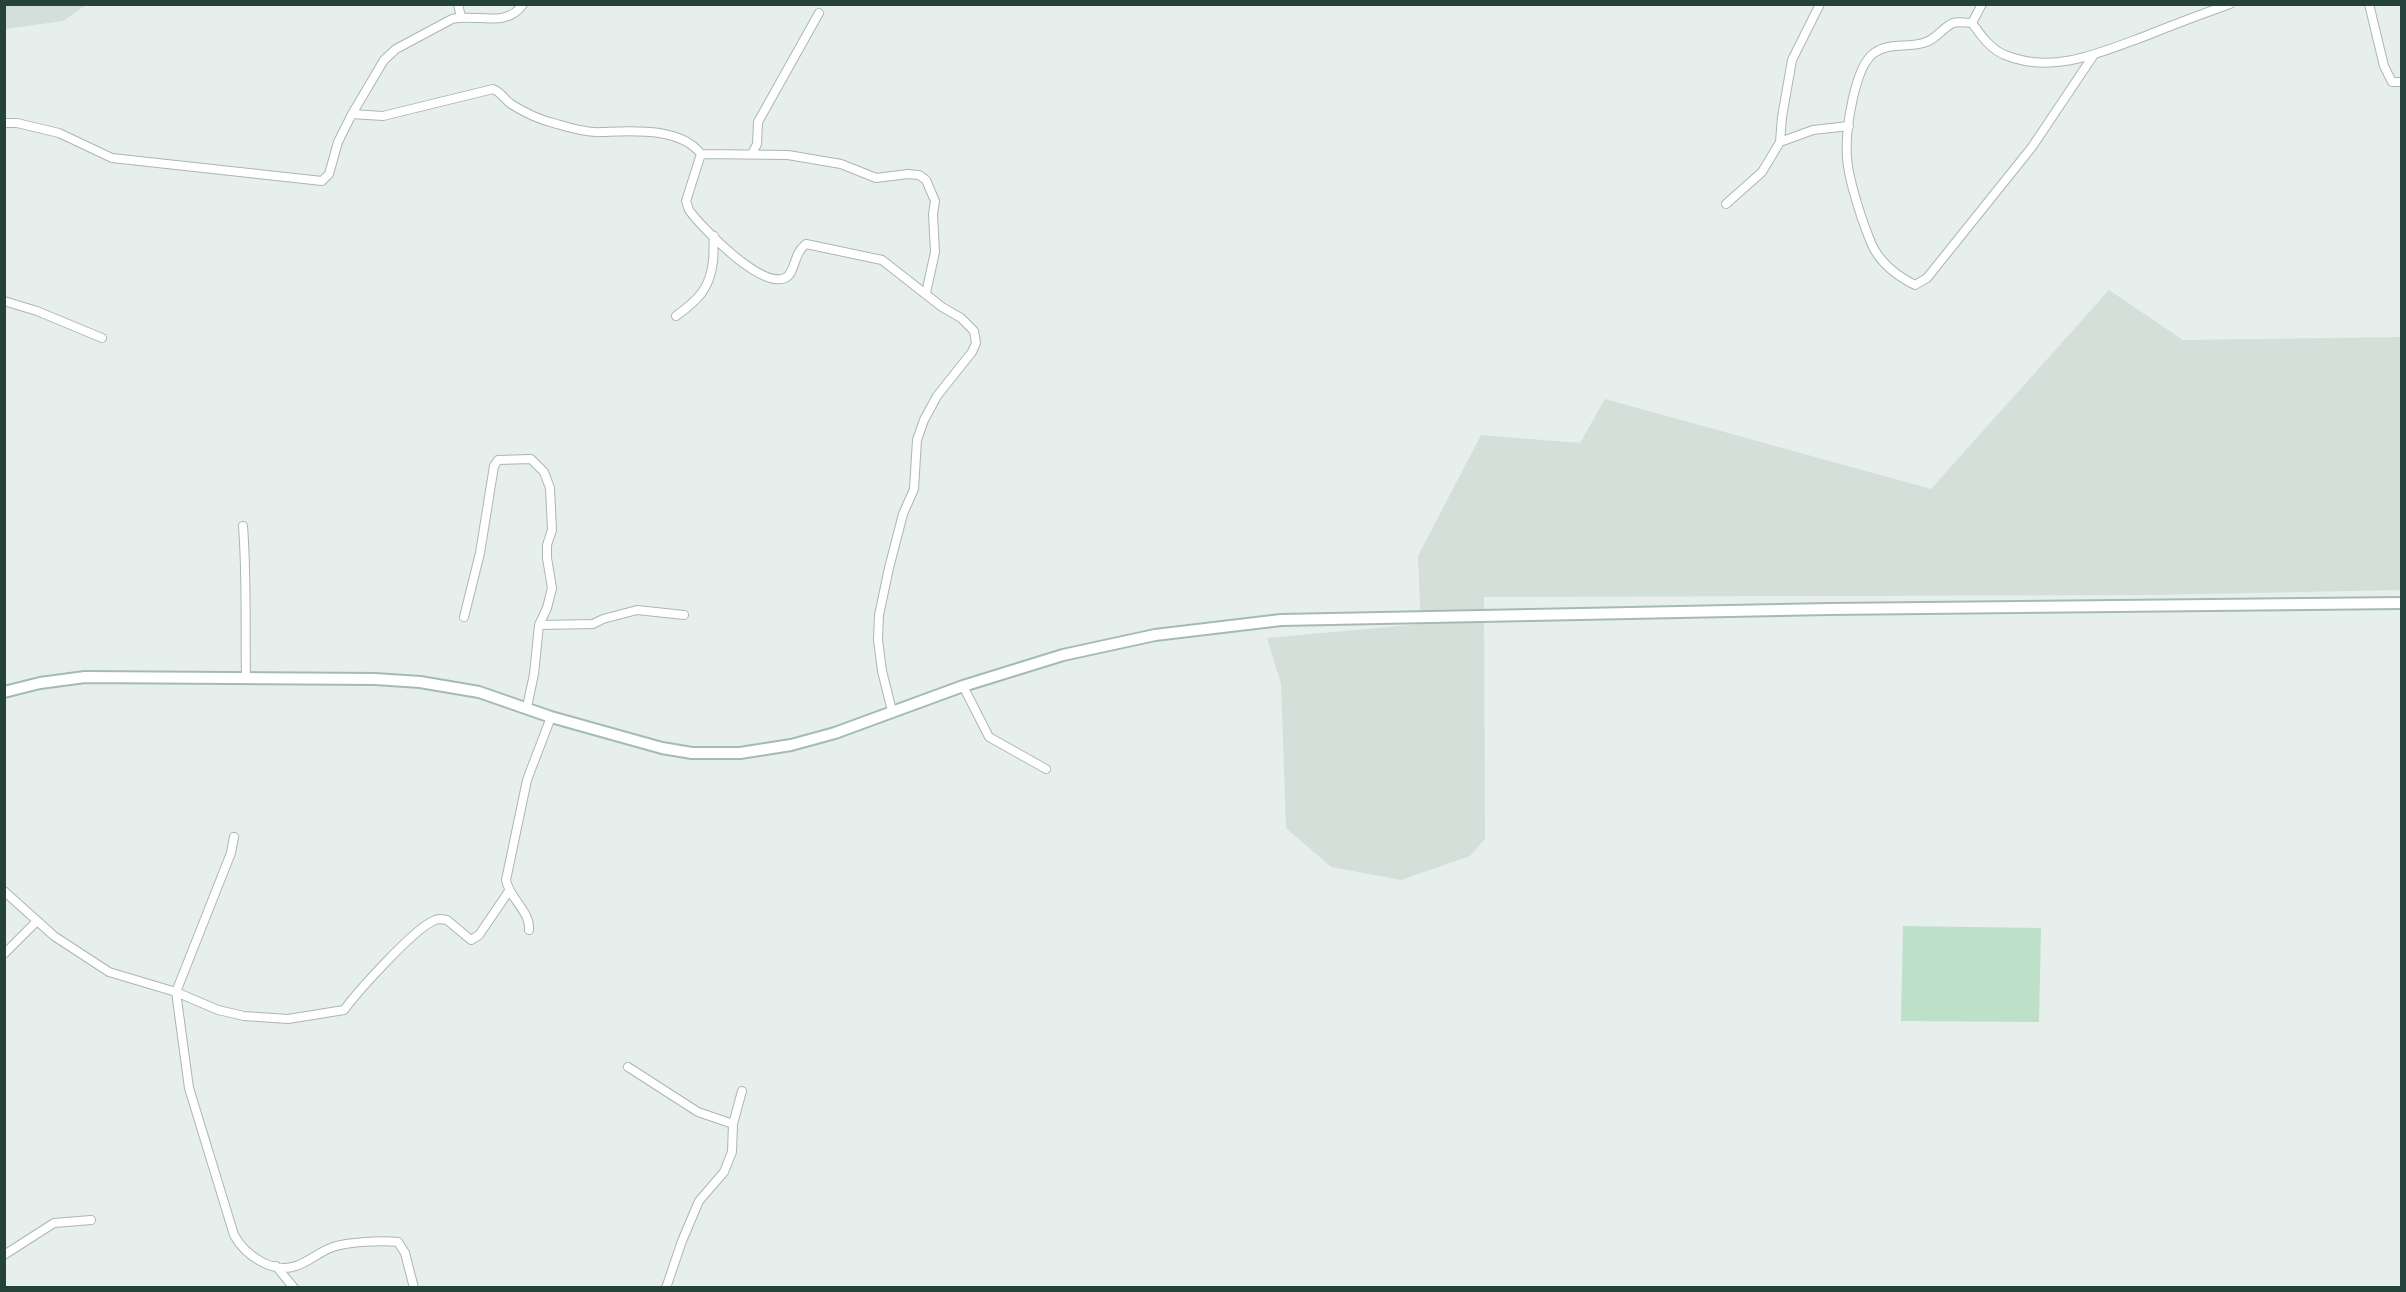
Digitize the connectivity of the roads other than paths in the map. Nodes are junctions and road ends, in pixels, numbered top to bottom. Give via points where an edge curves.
1 (458, 4) edge
2 (523, 4) edge
3 (1820, 4) edge
4 (1982, 4) edge
5 (2230, 4) edge
6 (2369, 4) edge
7 (819, 13) dead end
8 (462, 17) junction
9 (1972, 23) junction
10 (2093, 56) junction
11 (2402, 82) edge
12 (352, 114) junction
13 (4, 123) edge
14 (1849, 126) junction
15 (1780, 142) junction
16 (701, 154) junction
17 (752, 154) junction
18 (1726, 204) dead end
19 (714, 237) junction
20 (926, 293) junction
21 (4, 301) edge
22 (676, 316) dead end
23 (102, 338) dead end
24 (243, 526) dead end
25 (2402, 603) edge
26 (684, 615) dead end
27 (464, 617) dead end
28 (539, 625) junction
29 (246, 678) junction
30 (963, 686) junction
31 (4, 692) edge
32 (527, 707) junction
33 (892, 711) junction
34 (551, 717) junction
35 (1046, 769) dead end
36 (234, 837) dead end
37 (4, 891) edge
38 (509, 891) junction
39 (37, 921) junction
40 (529, 930) dead end
41 (4, 954) edge
42 (176, 992) junction
43 (628, 1067) dead end
44 (742, 1091) dead end
45 (733, 1124) junction
46 (91, 1220) dead end
47 (4, 1256) edge
48 (276, 1266) junction
49 (294, 1287) edge
50 (414, 1287) edge
51 (666, 1287) edge

1 - 8 street
2 - 8 street via 520,10 492,20
3 - 15 street via 1792,60
4 - 9 street
5 - 10 street
6 - 11 street via 2384,66 2392,82
7 - 17 street via 758,123 757,144
8 - 12 street via 390,54
9 - 10 street via 1989,45 2032,63 2061,63
9 - 14 street via 1953,23 1924,43 1888,46 1872,54 1858,77
10 - 14 street via 2032,147 1927,278 1915,285 1884,263 1873,245 1846,157
12 - 13 street via 338,142 329,174 322,182 112,158 58,133
12 - 16 street via 383,116 493,89 530,115 557,124 601,133 625,130 670,135
14 - 15 street via 1813,130
15 - 18 street via 1762,172
16 - 17 street
16 - 19 street via 686,201 692,215
17 - 20 street via 788,155 841,164 876,178 908,174 926,180 935,201 935,252
19 - 20 street via 751,270 779,279 792,273 800,249 806,244 882,261
19 - 22 street via 714,260 706,287 698,300
20 - 33 street via 968,324 976,343 937,396 917,440 914,489 903,514 879,615 880,651
21 - 23 street
24 - 29 street via 247,574
25 - 30 main road via 1281,620 1155,635 1063,655
26 - 28 street via 637,610 593,624
27 - 28 street via 480,552 494,466 498,460 531,459 544,472 550,488 552,530 547,558 552,588
28 - 32 street
29 - 31 main road via 85,677
29 - 32 main road via 420,682 479,692
30 - 33 main road
30 - 35 street via 989,737
32 - 34 main road
33 - 34 main road via 835,733 740,753 692,753 662,748
34 - 38 street via 527,780 506,880
36 - 42 street
37 - 39 street
38 - 40 street via 529,920
38 - 42 street via 479,935 471,940 447,920 438,919 425,926 344,1010 288,1019 244,1016
39 - 41 street
39 - 42 street via 65,945 108,972
42 - 48 street via 189,1088 234,1235 249,1256
43 - 45 street via 698,1112
44 - 45 street
45 - 51 street via 732,1152 724,1172 699,1201
46 - 47 street via 54,1223
48 - 49 street
48 - 50 street via 293,1267 336,1246 398,1242

